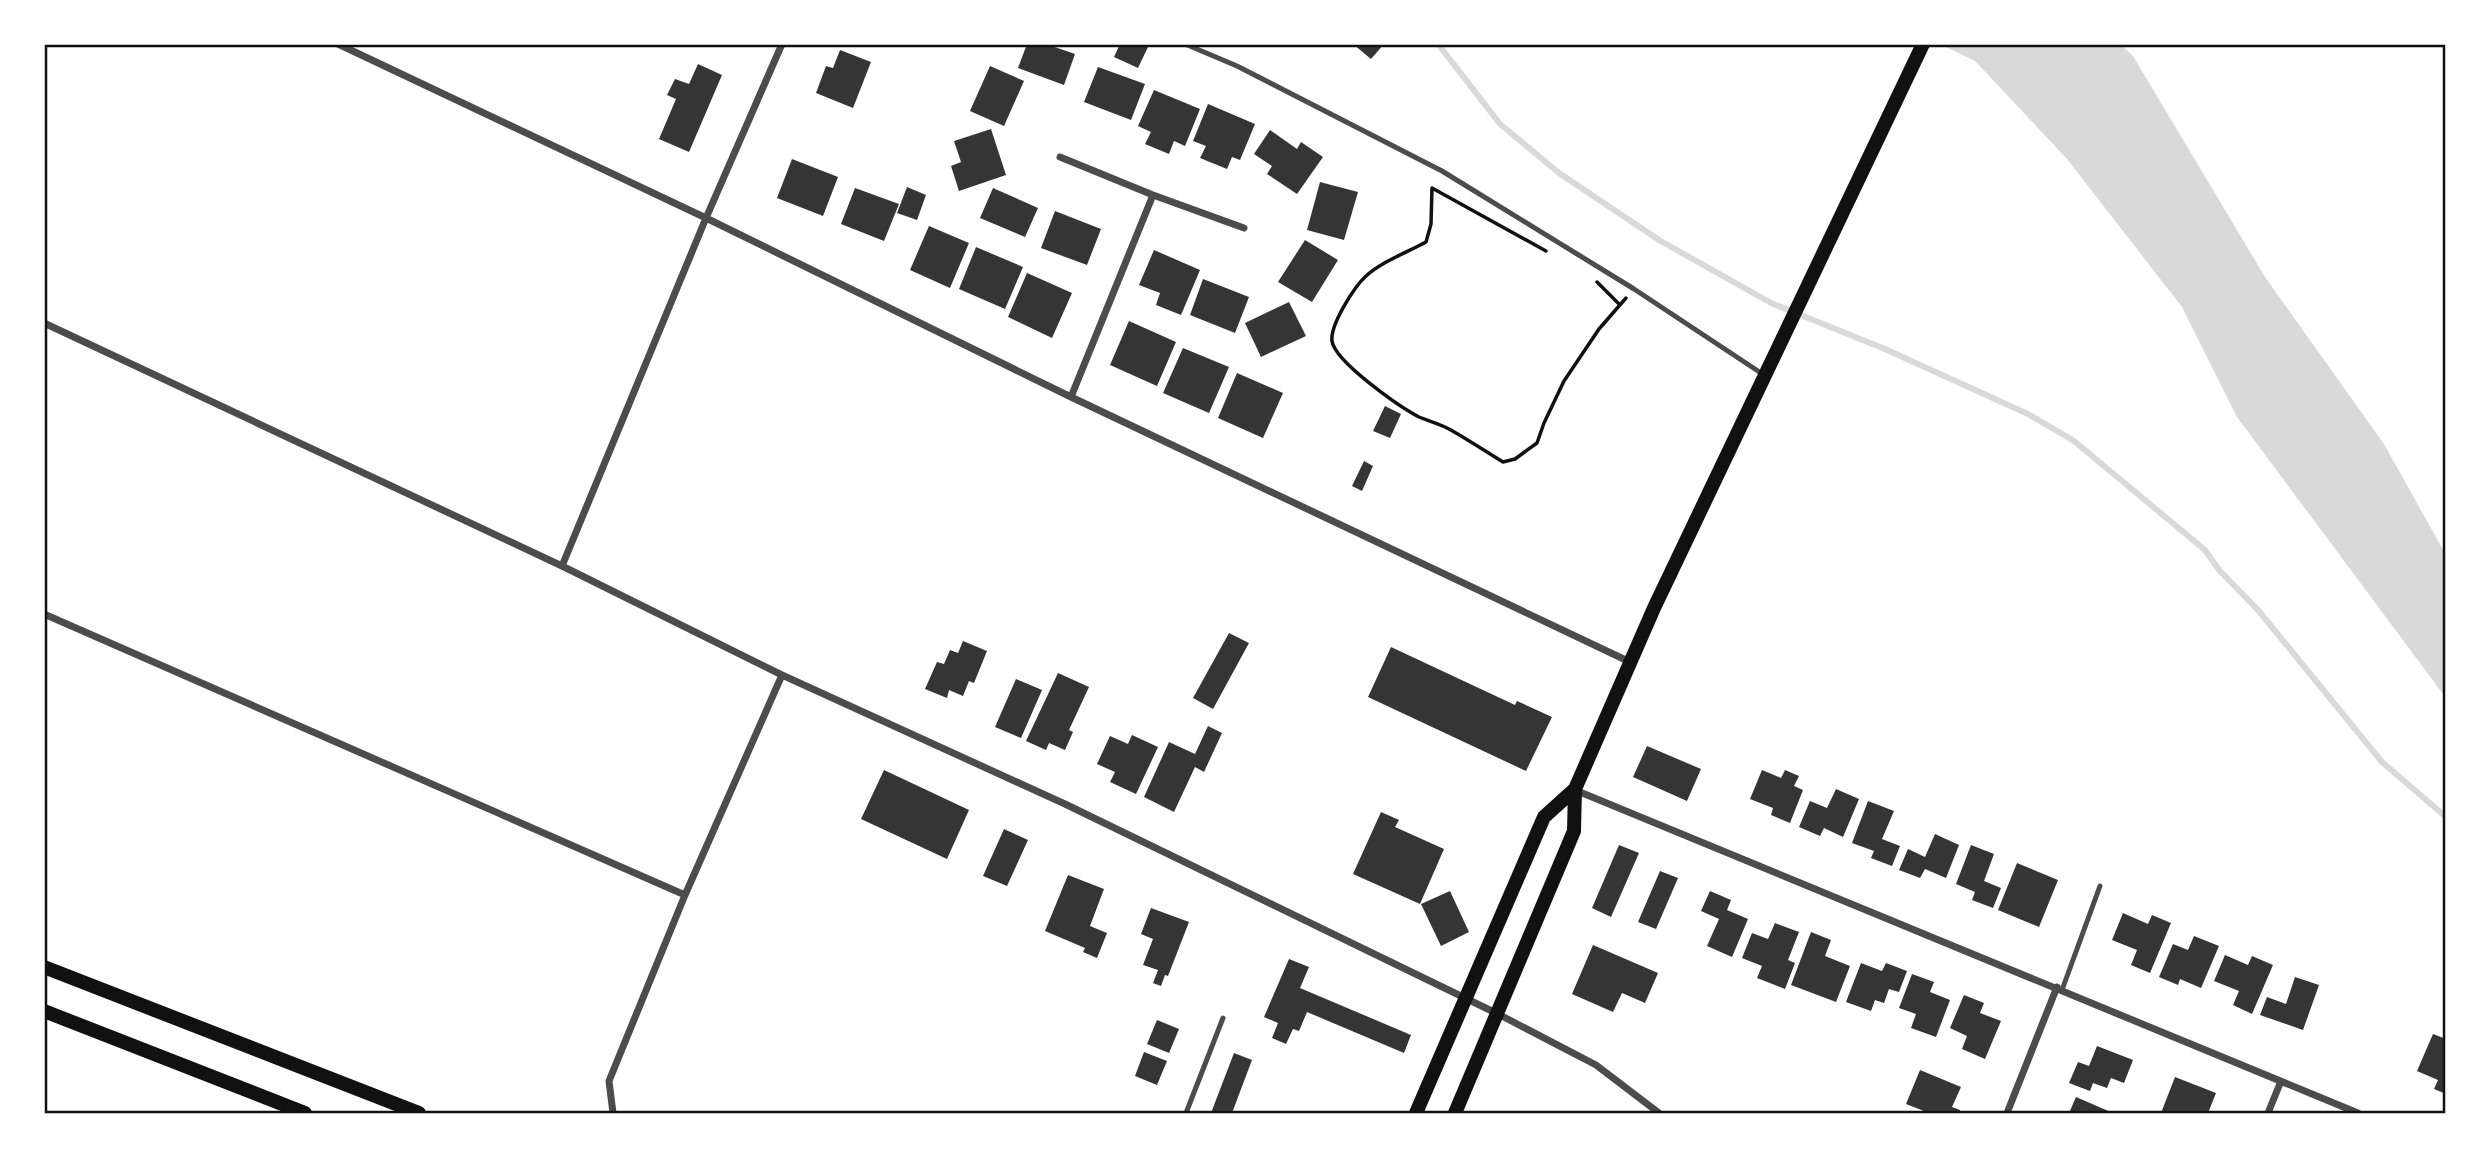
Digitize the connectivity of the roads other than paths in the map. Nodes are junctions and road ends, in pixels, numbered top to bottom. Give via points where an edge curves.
1 (338, 44) edge
2 (782, 44) edge
3 (1185, 44) edge
4 (1923, 44) edge
5 (1060, 158) dead end
6 (1153, 195) junction
7 (706, 218) junction
8 (1244, 228) dead end
9 (44, 323) edge
10 (1764, 376) junction
11 (1071, 397) junction
12 (562, 565) junction
13 (44, 614) edge
14 (1630, 662) junction
15 (782, 675) junction
16 (1575, 789) junction
17 (2101, 886) dead end
18 (685, 895) junction
19 (44, 967) edge
20 (2059, 989) junction
21 (1466, 1000) junction
22 (44, 1011) edge
23 (1499, 1014) junction
24 (1223, 1018) dead end
25 (2281, 1081) junction
26 (305, 1113) edge
27 (419, 1113) edge
28 (613, 1113) edge
29 (1186, 1113) edge
30 (1416, 1113) edge
31 (1455, 1113) edge
32 (1659, 1113) edge
33 (2007, 1113) edge
34 (2268, 1113) edge
35 (2358, 1113) edge

1 - 7 street
2 - 7 street
3 - 10 lane via 1442,171
4 - 10 main road
5 - 6 street
6 - 8 street
6 - 11 street
7 - 11 street
7 - 12 street
9 - 12 street
10 - 14 main road
11 - 14 street
12 - 15 street
13 - 18 street
14 - 16 main road
15 - 18 street
15 - 21 street via 1065,804
16 - 20 street
16 - 21 main road via 1544,817
16 - 23 main road via 1574,831
17 - 20 lane
18 - 28 street via 609,1081
19 - 27 main road
20 - 25 street
20 - 33 street
21 - 23 street
21 - 30 main road
22 - 26 main road
23 - 31 main road
23 - 32 street via 1595,1065
24 - 29 lane
25 - 34 street
25 - 35 street

